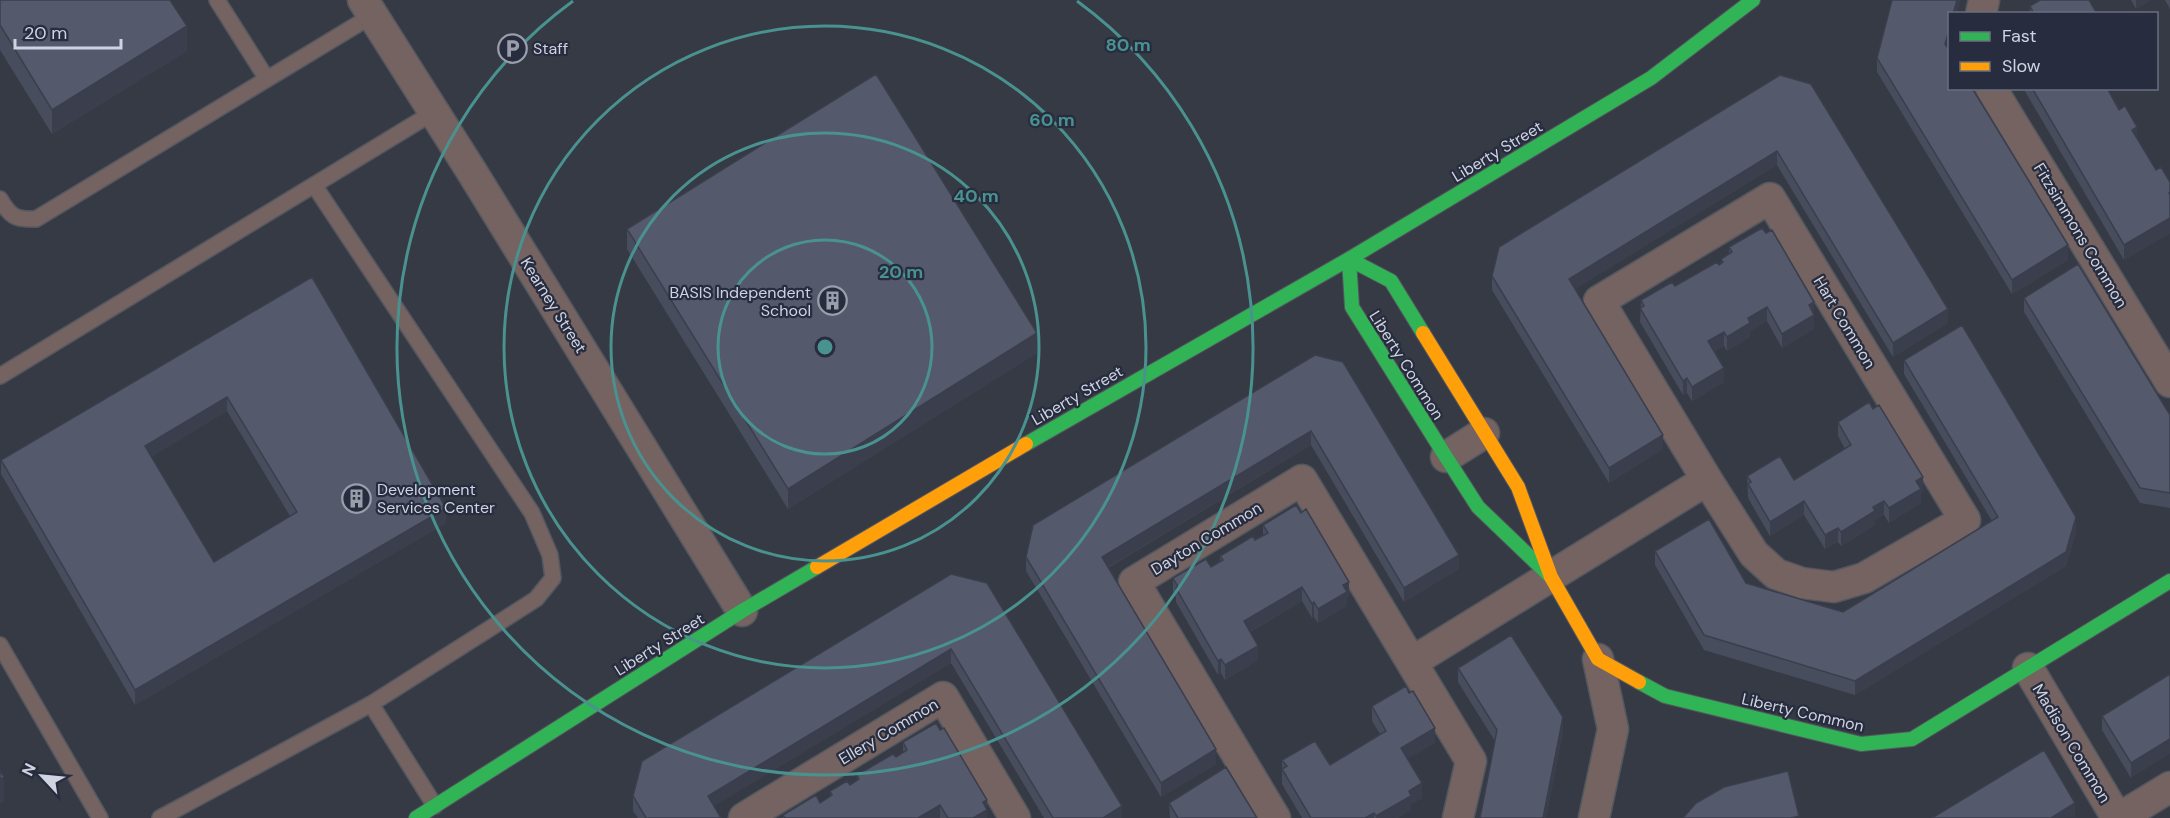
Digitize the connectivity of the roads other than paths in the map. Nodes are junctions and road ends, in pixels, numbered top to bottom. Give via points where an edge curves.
1 (217, 0) edge
2 (1753, 0) edge
3 (368, 7) edge
4 (267, 78) junction
5 (1992, 90) edge
6 (434, 112) junction
7 (314, 185) junction
8 (0, 199) edge
9 (1349, 259) junction
10 (0, 376) edge
11 (2170, 382) edge
12 (1484, 433) junction
13 (1446, 457) junction
14 (1707, 480) junction
15 (1551, 577) junction
16 (2170, 581) edge
17 (742, 611) junction
18 (0, 645) edge
19 (1598, 659) junction
20 (1412, 662) junction
21 (2028, 668) junction
22 (371, 704) junction
23 (2170, 787) edge
24 (435, 806) junction
25 (100, 818) edge
26 (160, 818) edge
27 (416, 818) edge
28 (744, 818) edge
29 (1015, 818) edge
30 (1275, 818) edge
31 (1458, 818) edge
32 (1594, 818) edge
33 (2118, 818) edge

1 - 4 lane
2 - 9 street, Liberty Street via 1651,78
3 - 4 lane
3 - 6 street, Kearney Street
4 - 8 lane via 36,219 21,220 9,213
5 - 11 street, Fitzsimmons Common
6 - 7 lane
6 - 17 street, Kearney Street
7 - 10 lane
7 - 22 lane via 532,513 550,555 553,578 536,599
9 - 12 street, Liberty Common via 1391,281
9 - 13 street, Liberty Common via 1352,307
9 - 17 street, Liberty Street
12 - 13 street
12 - 15 street, Liberty Common via 1518,487
13 - 15 street, Liberty Common via 1478,507
14 - 14 street, Hart Common via 1754,554 1776,574 1802,583 1834,587 1864,578 1965,520 1770,198 1599,301
14 - 15 street
15 - 19 street, Liberty Common
15 - 20 street
16 - 21 street, Liberty Common
17 - 24 street, Liberty Street
18 - 25 lane
19 - 21 street, Liberty Common via 1665,696 1861,744 1912,739
19 - 32 street via 1613,729
20 - 30 street, Dayton Common via 1302,480 1134,582
20 - 31 street, Dayton Common via 1471,760
21 - 33 street, Madison Common
22 - 24 lane
22 - 26 lane
23 - 33 street, Madison Common
24 - 27 street, Liberty Street
28 - 29 street, Ellery Common via 943,697

